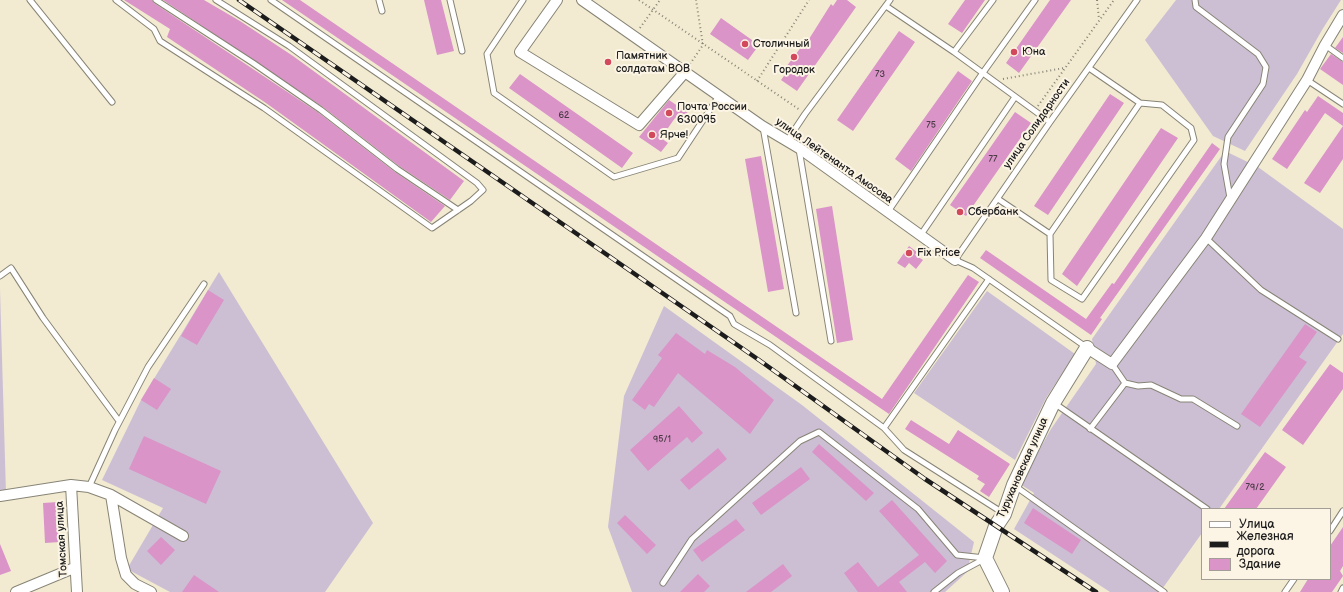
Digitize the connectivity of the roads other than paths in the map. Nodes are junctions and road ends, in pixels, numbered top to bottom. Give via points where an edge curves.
1 (30, 0) edge
2 (116, 0) edge
3 (156, 0) edge
4 (216, 0) edge
5 (271, 0) edge
6 (379, 0) edge
7 (450, 0) edge
8 (523, 0) edge
9 (556, 0) edge
10 (582, 0) edge
11 (890, 0) edge
12 (992, 0) edge
13 (1035, 0) edge
14 (1137, 0) edge
15 (1194, 0) edge
16 (886, 6) junction
17 (382, 11) dead end
18 (1342, 17) edge
19 (1325, 45) junction
20 (462, 51) dead end
21 (954, 52) junction
22 (1343, 58) edge
23 (1089, 68) junction
24 (685, 72) junction
25 (982, 74) junction
26 (1307, 80) junction
27 (719, 96) junction
28 (1015, 97) junction
29 (112, 102) dead end
30 (1140, 103) junction
31 (1343, 104) edge
32 (1050, 122) junction
33 (762, 126) junction
34 (788, 141) junction
35 (799, 148) junction
36 (998, 199) junction
37 (1230, 200) junction
38 (458, 210) junction
39 (887, 213) junction
40 (1050, 234) junction
41 (920, 236) junction
42 (1206, 238) junction
43 (955, 260) junction
44 (0, 276) edge
45 (989, 279) junction
46 (204, 284) dead end
47 (796, 313) dead end
48 (1338, 339) dead end
49 (831, 341) dead end
50 (1087, 348) junction
51 (1112, 364) junction
52 (1125, 383) junction
53 (1053, 403) junction
54 (120, 421) junction
55 (1237, 426) dead end
56 (884, 428) junction
57 (1090, 429) junction
58 (71, 485) junction
59 (1014, 485) junction
60 (89, 487) junction
61 (111, 495) junction
62 (0, 496) edge
63 (1206, 508) edge
64 (1343, 511) edge
65 (1004, 514) junction
66 (1331, 529) edge
67 (183, 536) dead end
68 (985, 558) junction
69 (74, 568) junction
70 (1293, 580) edge
71 (663, 583) dead end
72 (1343, 588) edge
73 (16, 592) edge
74 (77, 592) edge
75 (151, 592) edge
76 (934, 592) edge
77 (1002, 592) edge
78 (1164, 592) edge
79 (1285, 592) edge
80 (1341, 592) edge

1 - 29 lane
2 - 38 lane via 154,29 160,41 264,108 432,228
3 - 38 lane via 321,110 397,169
4 - 38 lane via 289,46 477,183 483,190
5 - 56 lane via 730,316 734,324 770,345
6 - 17 lane
7 - 20 lane
8 - 27 lane via 487,54 494,93 614,177 678,158
9 - 24 street via 520,52 639,125
10 - 24 street, улица Лейтенанта Амосова
11 - 16 lane
12 - 21 lane
13 - 25 lane
14 - 23 lane, улица Солидарности
15 - 37 lane via 1196,7 1258,54 1266,67 1263,84 1228,137 1224,164
16 - 21 lane
16 - 34 lane via 804,114
18 - 19 street
19 - 22 lane
19 - 26 street
21 - 25 lane
23 - 30 lane
23 - 32 lane, улица Солидарности
24 - 27 street, улица Лейтенанта Амосова
25 - 28 lane
25 - 39 lane
26 - 31 lane
26 - 37 street
27 - 33 street, улица Лейтенанта Амосова
28 - 32 lane
28 - 41 lane
30 - 40 lane
30 - 40 lane via 1162,105 1191,128 1194,140 1082,300 1051,280
32 - 36 lane, улица Солидарности
33 - 34 street, улица Лейтенанта Амосова
33 - 47 lane
34 - 35 street, улица Лейтенанта Амосова
35 - 39 street, улица Лейтенанта Амосова
35 - 49 lane
36 - 40 lane
36 - 43 lane, улица Солидарности
37 - 42 street
39 - 41 street, улица Лейтенанта Амосова
41 - 43 street, улица Лейтенанта Амосова
42 - 48 lane via 1261,290
42 - 51 street
43 - 45 lane via 974,268
44 - 54 lane via 11,268 43,318
45 - 50 lane
45 - 56 lane
46 - 54 lane via 148,367
50 - 51 street
50 - 53 street, Турухановская улица
51 - 52 lane
52 - 55 lane via 1138,386 1152,385 1181,399 1193,399
52 - 57 lane
53 - 57 lane
53 - 59 street, Турухановская улица
54 - 60 lane
56 - 65 lane via 904,450
57 - 63 lane
58 - 60 street
58 - 62 street
58 - 69 street, Томская улица
59 - 65 street, Турухановская улица
59 - 78 lane
60 - 61 street
61 - 67 street
61 - 75 street via 126,575 135,584
64 - 66 lane
65 - 68 street, Турухановская улица via 996,526
68 - 71 lane via 957,555 918,509 820,432 800,441 692,539
68 - 76 lane via 958,573
68 - 77 street
69 - 73 street
69 - 74 street, Томская улица
70 - 79 lane
72 - 80 lane

